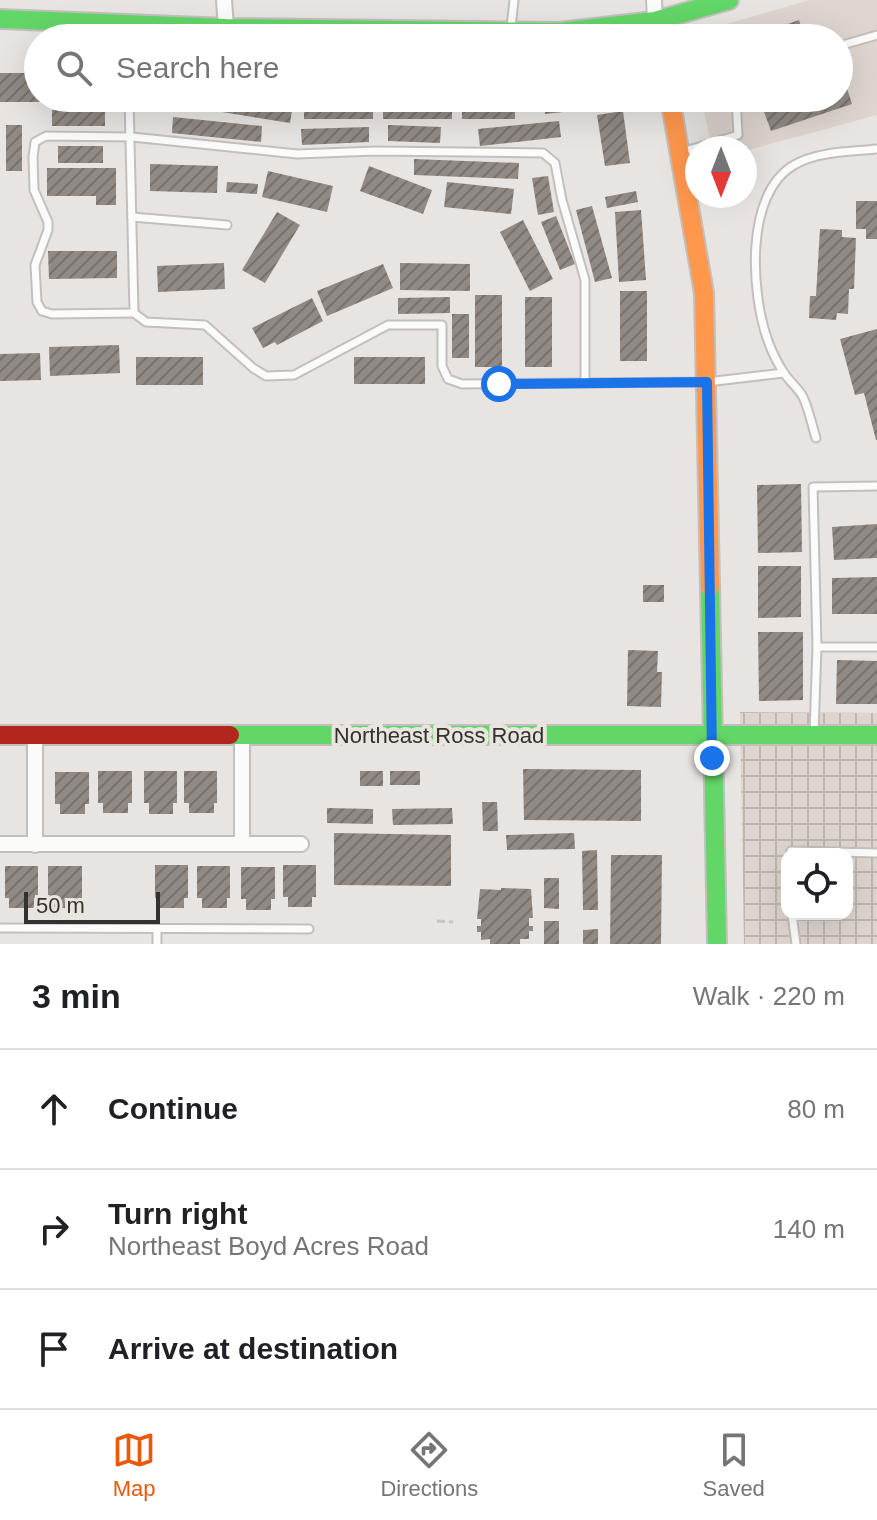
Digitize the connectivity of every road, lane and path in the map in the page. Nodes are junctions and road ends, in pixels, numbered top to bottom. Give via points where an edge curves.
1 (224, 0) edge
2 (514, 0) edge
3 (654, 0) edge
4 (729, 0) edge
5 (0, 19) edge
6 (52, 24) edge
7 (226, 24) edge
8 (512, 24) edge
9 (656, 24) edge
10 (671, 24) edge
11 (877, 35) edge
12 (853, 42) edge
13 (130, 112) edge
14 (673, 112) edge
15 (737, 112) edge
16 (132, 137) junction
17 (877, 149) edge
18 (682, 152) junction
19 (132, 217) junction
20 (227, 225) dead end
21 (134, 313) junction
22 (784, 373) junction
23 (585, 382) junction
24 (707, 382) junction
25 (816, 438) dead end
26 (877, 486) edge
27 (817, 647) junction
28 (877, 647) edge
29 (0, 735) edge
30 (711, 735) junction
31 (814, 735) junction
32 (877, 735) edge
33 (35, 736) junction
34 (242, 736) junction
35 (0, 844) edge
36 (242, 844) junction
37 (301, 844) dead end
38 (35, 845) junction
39 (853, 852) edge
40 (877, 853) edge
41 (793, 920) edge
42 (437, 921) dead end
43 (453, 922) dead end
44 (0, 928) edge
45 (157, 929) junction
46 (309, 929) dead end
47 (157, 944) edge
48 (717, 944) edge
49 (796, 944) edge

1 - 7 street
2 - 8 lane
3 - 9 street
4 - 10 street
5 - 6 street
11 - 12 lane
13 - 16 lane
14 - 18 street
15 - 18 lane via 738,135
16 - 19 lane
16 - 21 lane via 46,136 35,142 33,157 34,190 48,222 35,265 42,311
16 - 23 lane via 297,154 543,153 555,163 585,280
17 - 22 lane via 817,155 793,165 773,182 758,233 758,308
18 - 24 street via 704,293
19 - 20 lane
19 - 21 lane
21 - 23 lane via 146,322 205,325 266,376 294,375 388,325 442,325 442,366 448,379 462,384
22 - 24 lane
22 - 25 lane via 803,396
23 - 24 lane
24 - 30 street
26 - 27 lane via 813,487
27 - 28 lane
27 - 31 lane
29 - 33 street, Northeast Ross Road
30 - 31 street, Northeast Ross Road
30 - 34 street, Northeast Ross Road
30 - 48 street
31 - 32 street, Northeast Ross Road
33 - 34 street, Northeast Ross Road
33 - 38 street
34 - 36 street
35 - 38 street
36 - 37 street
36 - 38 street
39 - 40 lane
41 - 49 lane
42 - 43 path
44 - 45 lane
45 - 46 lane
45 - 47 lane

